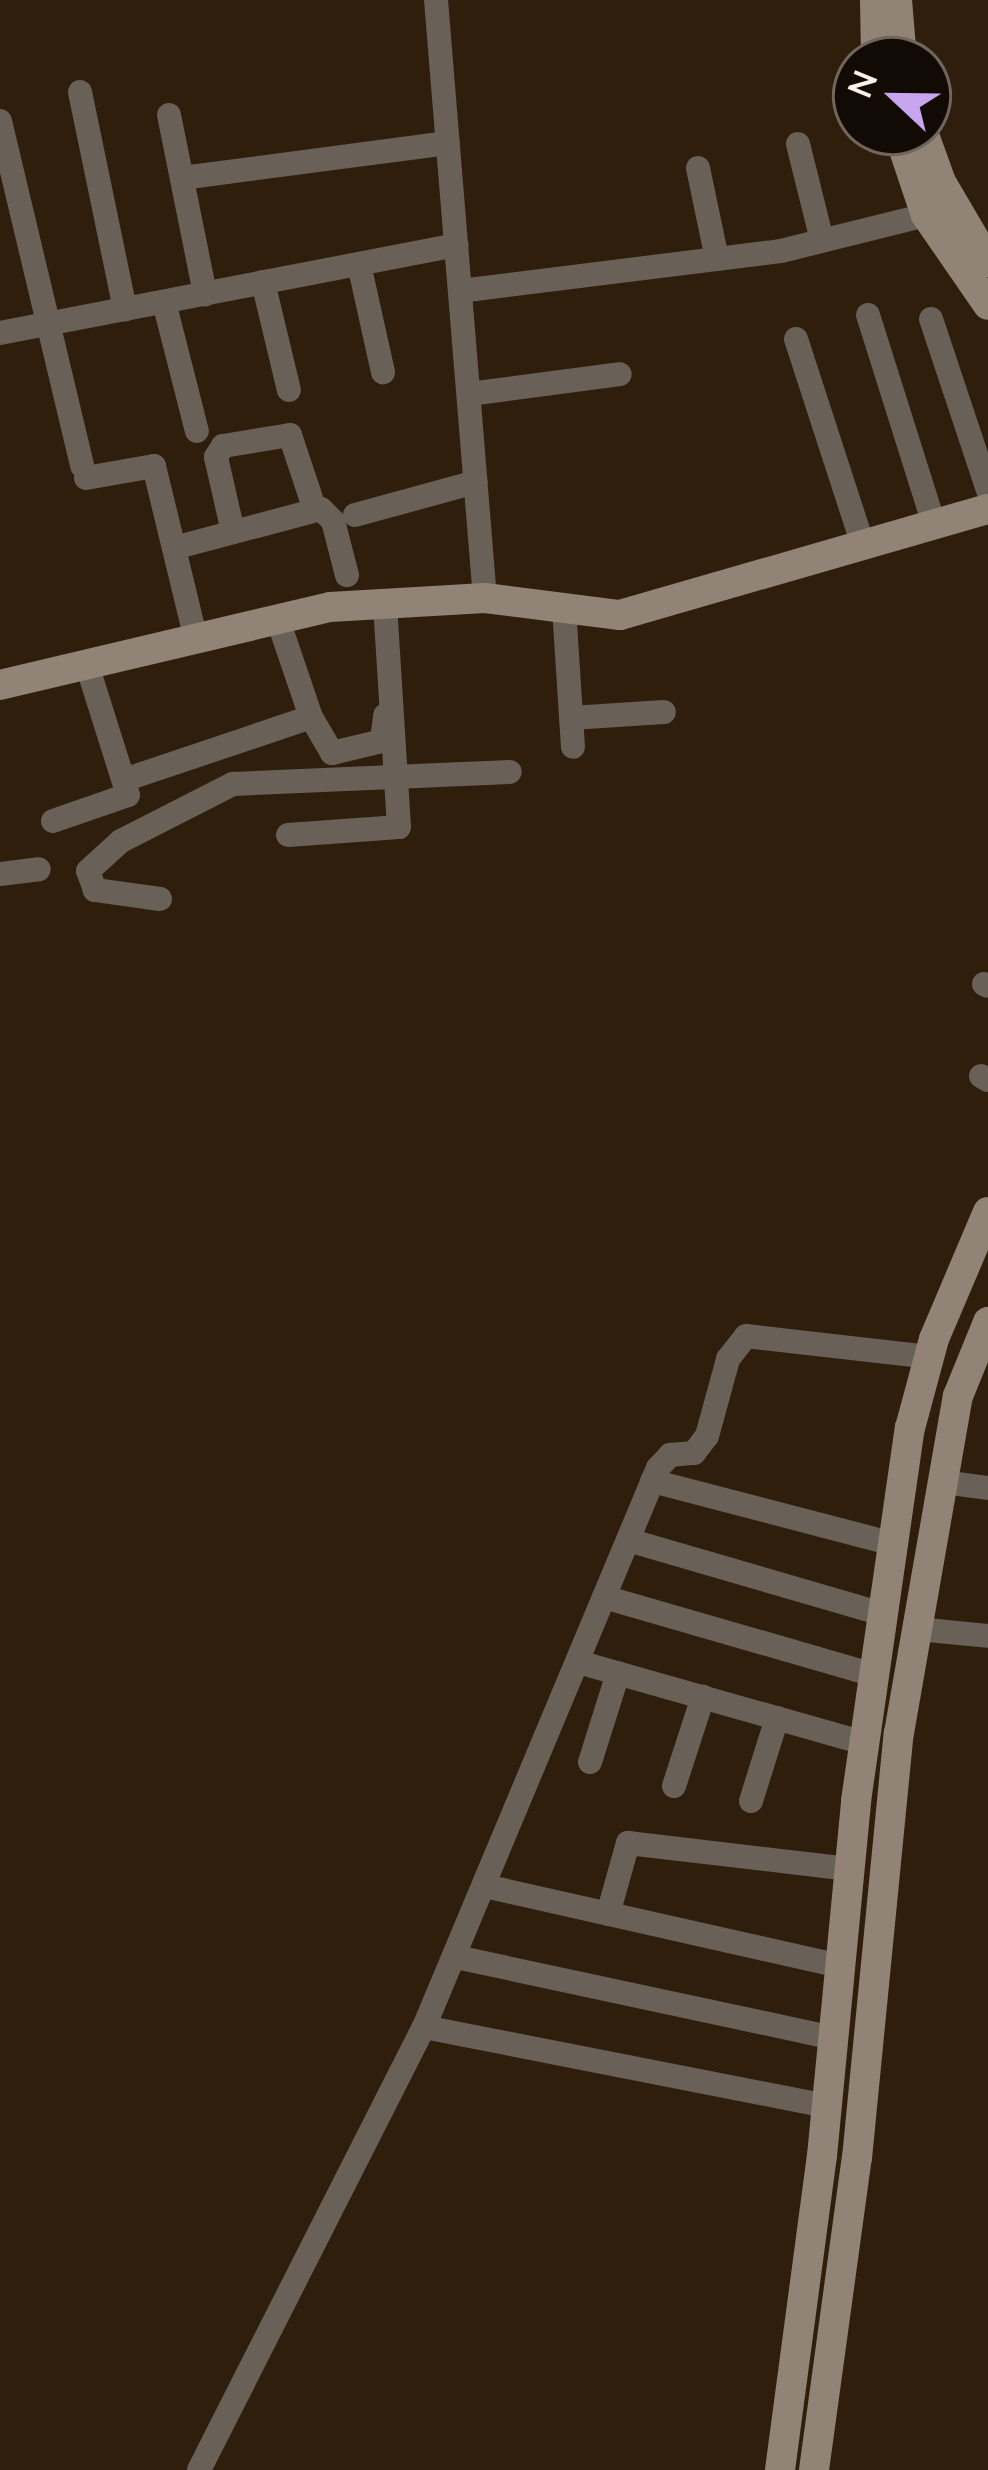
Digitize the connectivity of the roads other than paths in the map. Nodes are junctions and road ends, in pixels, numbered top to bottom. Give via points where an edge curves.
1 (436, 0) edge
2 (875, 0) edge
3 (897, 0) edge
4 (876, 36) edge
5 (900, 36) edge
6 (80, 92) dead end
7 (169, 115) dead end
8 (2, 134) edge
9 (448, 143) junction
10 (798, 144) dead end
11 (906, 156) edge
12 (932, 156) edge
13 (698, 168) dead end
14 (182, 178) junction
15 (926, 215) junction
16 (822, 240) junction
17 (457, 245) junction
18 (717, 259) junction
19 (988, 262) edge
20 (359, 264) junction
21 (263, 282) junction
22 (460, 291) junction
23 (205, 294) junction
24 (164, 302) junction
25 (988, 305) edge
26 (125, 309) junction
27 (868, 315) dead end
28 (931, 319) dead end
29 (51, 324) junction
30 (0, 334) edge
31 (796, 339) dead end
32 (382, 372) dead end
33 (620, 374) dead end
34 (289, 390) dead end
35 (469, 394) junction
36 (196, 431) dead end
37 (476, 482) junction
38 (988, 490) edge
39 (988, 509) edge
40 (315, 510) junction
41 (355, 515) dead end
42 (934, 524) junction
43 (233, 532) junction
44 (863, 545) junction
45 (174, 548) junction
46 (347, 574) dead end
47 (485, 598) junction
48 (385, 604) junction
49 (564, 608) junction
50 (278, 620) junction
51 (196, 639) junction
52 (87, 665) junction
53 (0, 686) edge
54 (383, 695) dead end
55 (664, 712) dead end
56 (310, 717) junction
57 (571, 718) junction
58 (573, 747) dead end
59 (510, 772) dead end
60 (127, 778) junction
61 (397, 782) junction
62 (53, 821) dead end
63 (287, 835) dead end
64 (39, 868) dead end
65 (0, 874) edge
66 (160, 899) dead end
67 (988, 1212) edge
68 (988, 1322) edge
69 (932, 1348) junction
70 (980, 1363) edge
71 (652, 1481) junction
72 (943, 1482) junction
73 (988, 1488) edge
74 (628, 1540) junction
75 (892, 1544) junction
76 (604, 1598) junction
77 (883, 1614) junction
78 (917, 1629) junction
79 (988, 1636) edge
80 (578, 1662) junction
81 (618, 1673) junction
82 (874, 1675) junction
83 (703, 1697) junction
84 (777, 1718) junction
85 (864, 1743) junction
86 (590, 1762) dead end
87 (674, 1786) dead end
88 (751, 1802) dead end
89 (849, 1869) junction
90 (485, 1886) junction
91 (608, 1914) junction
92 (456, 1957) junction
93 (840, 1966) junction
94 (424, 2027) junction
95 (833, 2038) junction
96 (827, 2106) junction
97 (199, 2470) edge
98 (780, 2470) edge
99 (814, 2470) edge

1 - 9 street
2 - 4 street
3 - 5 street
6 - 26 street
7 - 14 street
8 - 29 street
9 - 14 street
9 - 17 street
10 - 16 street
11 - 15 street
12 - 19 street
13 - 18 street
14 - 23 street
15 - 16 street
15 - 25 street
16 - 18 street
17 - 20 street
17 - 22 street
18 - 22 street
20 - 21 street
20 - 32 street
21 - 23 street
21 - 34 street
22 - 35 street
23 - 24 street
24 - 26 street
24 - 36 street
26 - 29 street
27 - 42 street
28 - 38 street
29 - 30 street
29 - 45 street via 84,472 154,466
31 - 44 street
33 - 35 street
35 - 37 street
37 - 41 street
37 - 47 street
39 - 42 street
40 - 43 street
40 - 43 street via 290,435 223,446 216,458
40 - 46 street via 333,521
42 - 44 street
43 - 45 street
44 - 49 street via 620,615
45 - 51 street
47 - 48 street
47 - 49 street
48 - 50 street
48 - 61 street
49 - 57 street
50 - 51 street
50 - 56 street
51 - 52 street
52 - 53 street
52 - 60 street
54 - 56 street via 382,741 332,753
55 - 57 street
56 - 60 street
57 - 58 street
59 - 61 street
60 - 62 street via 123,802
61 - 63 street via 397,831
61 - 66 street via 233,784 121,841 88,872 95,890
64 - 65 street
67 - 69 street
68 - 70 street
69 - 70 street
69 - 71 street via 746,1336 728,1359 707,1436 694,1453 670,1454
69 - 75 street
70 - 72 street
71 - 74 street
71 - 75 street
72 - 73 street
72 - 78 street
74 - 76 street
74 - 77 street
75 - 77 street
76 - 80 street
76 - 82 street
77 - 82 street
78 - 79 street
78 - 99 street
80 - 81 street
80 - 90 street
81 - 83 street
81 - 86 street
82 - 85 street
83 - 84 street
83 - 87 street
84 - 85 street
84 - 88 street
85 - 89 street
89 - 91 street via 628,1843
89 - 93 street
90 - 91 street
90 - 92 street
91 - 93 street
92 - 94 street
92 - 95 street
93 - 95 street
94 - 96 street
94 - 97 street
95 - 96 street
96 - 98 street

